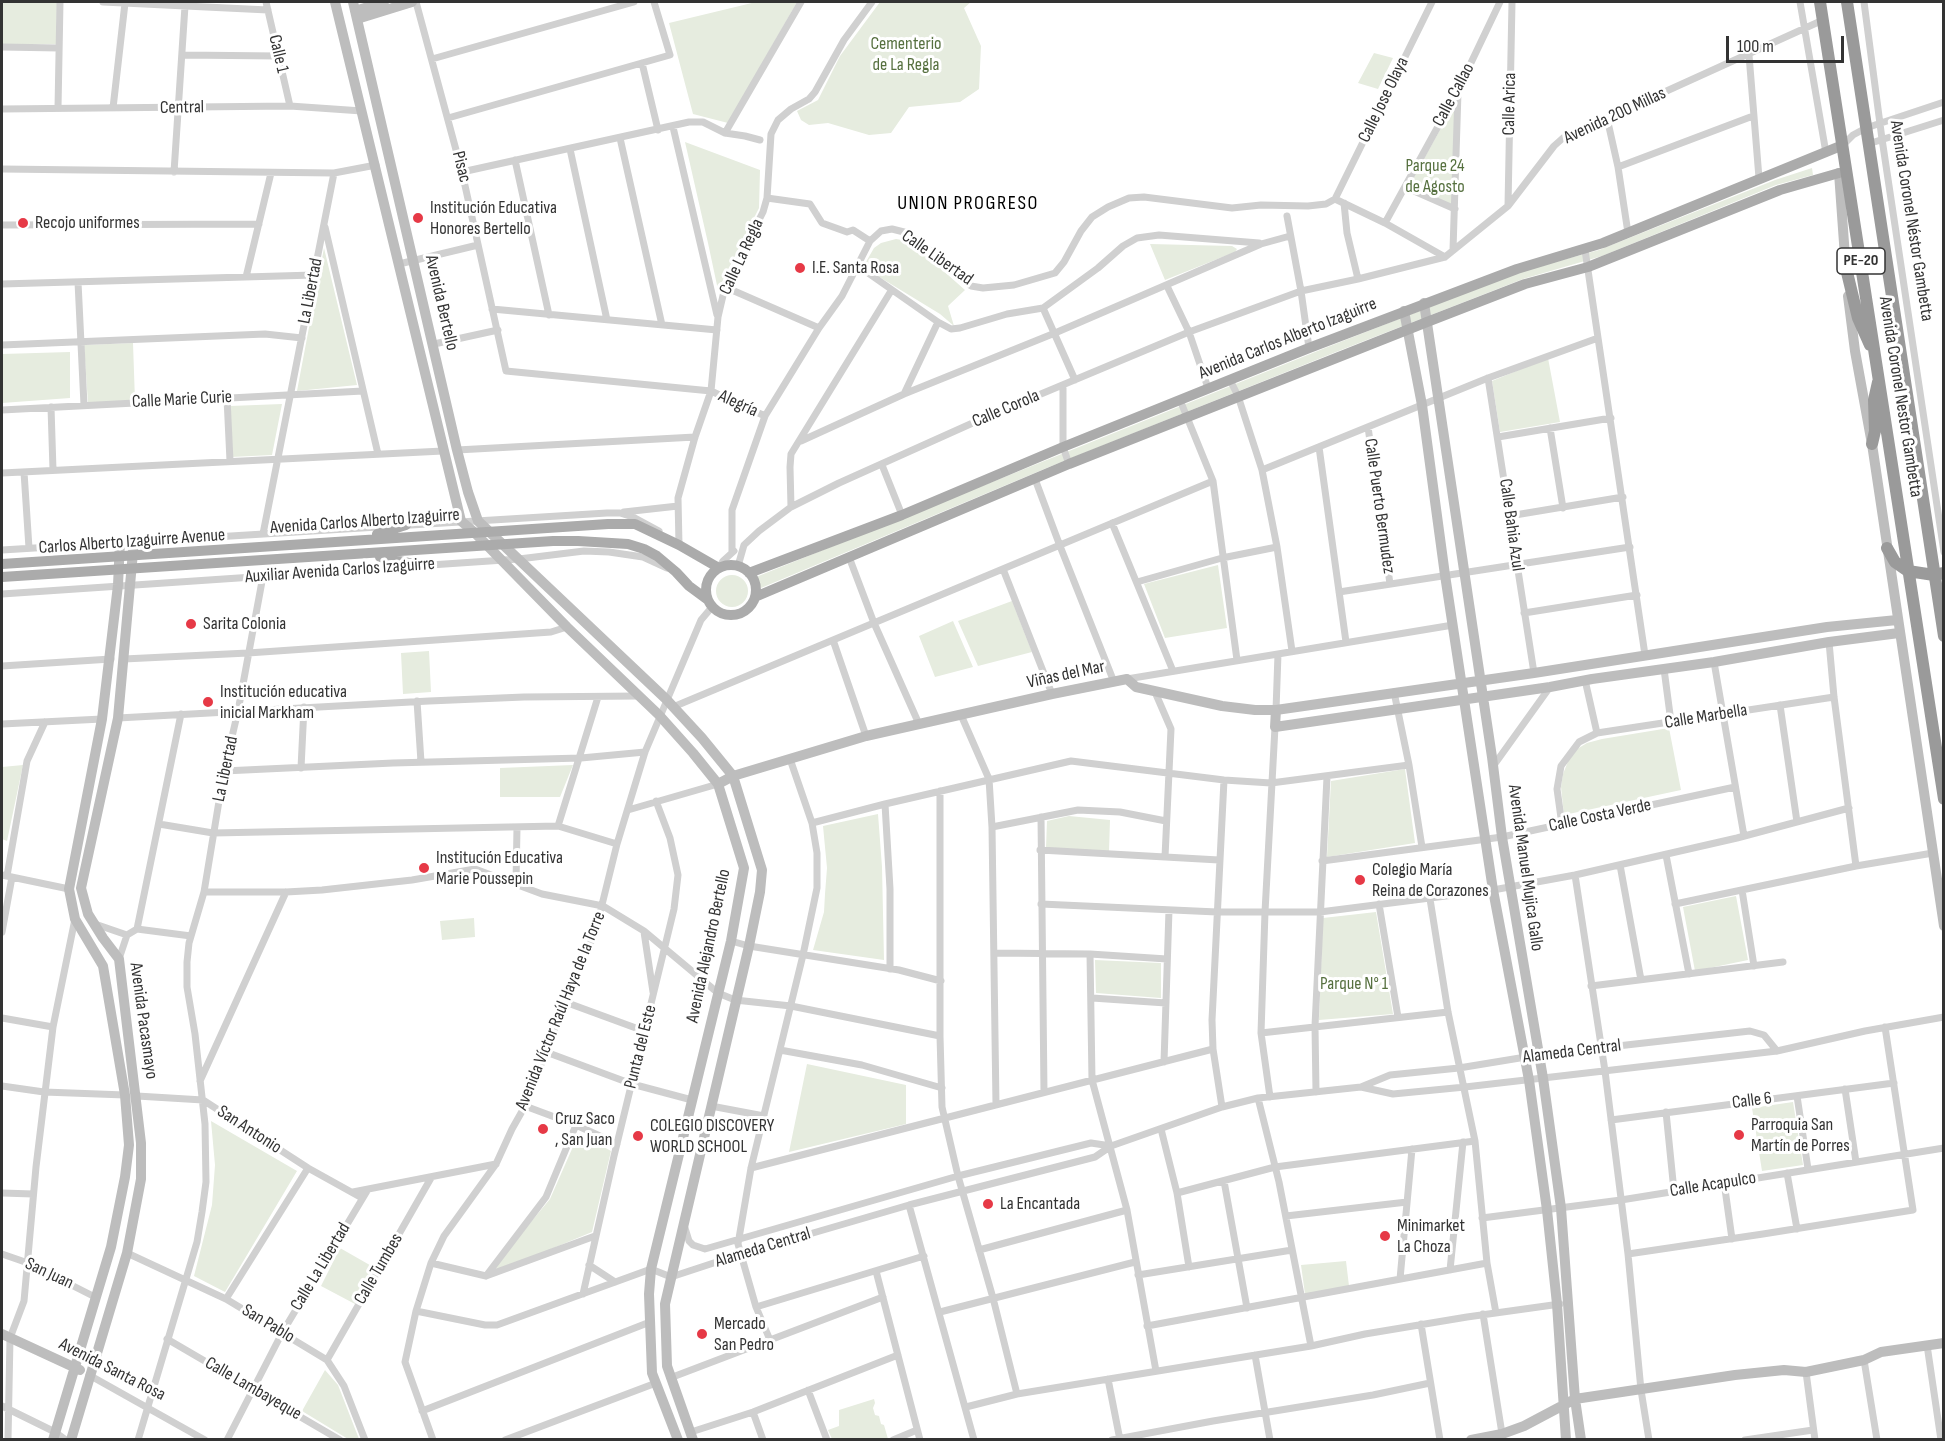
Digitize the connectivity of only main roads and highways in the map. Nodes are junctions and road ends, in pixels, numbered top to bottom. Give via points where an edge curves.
1 (1820, 2) edge
2 (1847, 2) edge
3 (1843, 145) junction
4 (1839, 173) joint
5 (1845, 264) road end
6 (1877, 360) junction
7 (1880, 378) junction
8 (1872, 444) road end
9 (405, 525) road end
10 (360, 539) junction
11 (1887, 548) road end
12 (368, 554) junction
13 (2, 564) edge
14 (418, 565) road end
15 (719, 568) junction
16 (1908, 571) junction
17 (749, 573) junction
18 (1939, 574) edge
19 (2, 578) edge
20 (755, 597) junction
21 (710, 603) junction
22 (1944, 636) edge
23 (1944, 799) edge

1 - 3 highway, Avenida Coronel Nestor Gambetta / PE-20
2 - 18 highway, Avenida Coronel Nestor Gambetta / PE-20
3 - 4 highway
3 - 6 highway, Avenida Coronel Nestor Gambetta / PE-20
3 - 17 main road, Avenida Carlos Alberto Izaguirre via 1585,250 1517,269 1424,303
4 - 20 main road, Avenida Carlos Alberto Izaguirre via 1780,190 1588,267 1525,284 1427,321 1070,464
5 - 6 highway via 1858,318
6 - 7 highway, Avenida Coronel Nestor Gambetta / PE-20
7 - 8 highway via 1874,400
7 - 16 highway, Avenida Coronel Nestor Gambetta / PE-20
9 - 10 main road
10 - 13 main road, Avenida Carlos Alberto Izaguirre
10 - 15 main road, Avenida Carlos Alberto Izaguirre via 476,526 489,531 635,524
11 - 16 highway via 1895,562
12 - 14 main road
12 - 19 main road, Avenida Carlos Alberto Izaguirre
12 - 21 main road, Avenida Carlos Alberto Izaguirre via 561,541 628,544 657,556
15 - 17 main road via 738,566
15 - 21 main road via 707,581
16 - 18 highway
16 - 23 highway, Avenida Coronel Nestor Gambetta / PE-20
17 - 20 main road
18 - 22 highway, Avenida Coronel Nestor Gambetta / PE-20
20 - 21 main road via 751,606 739,614 724,615

